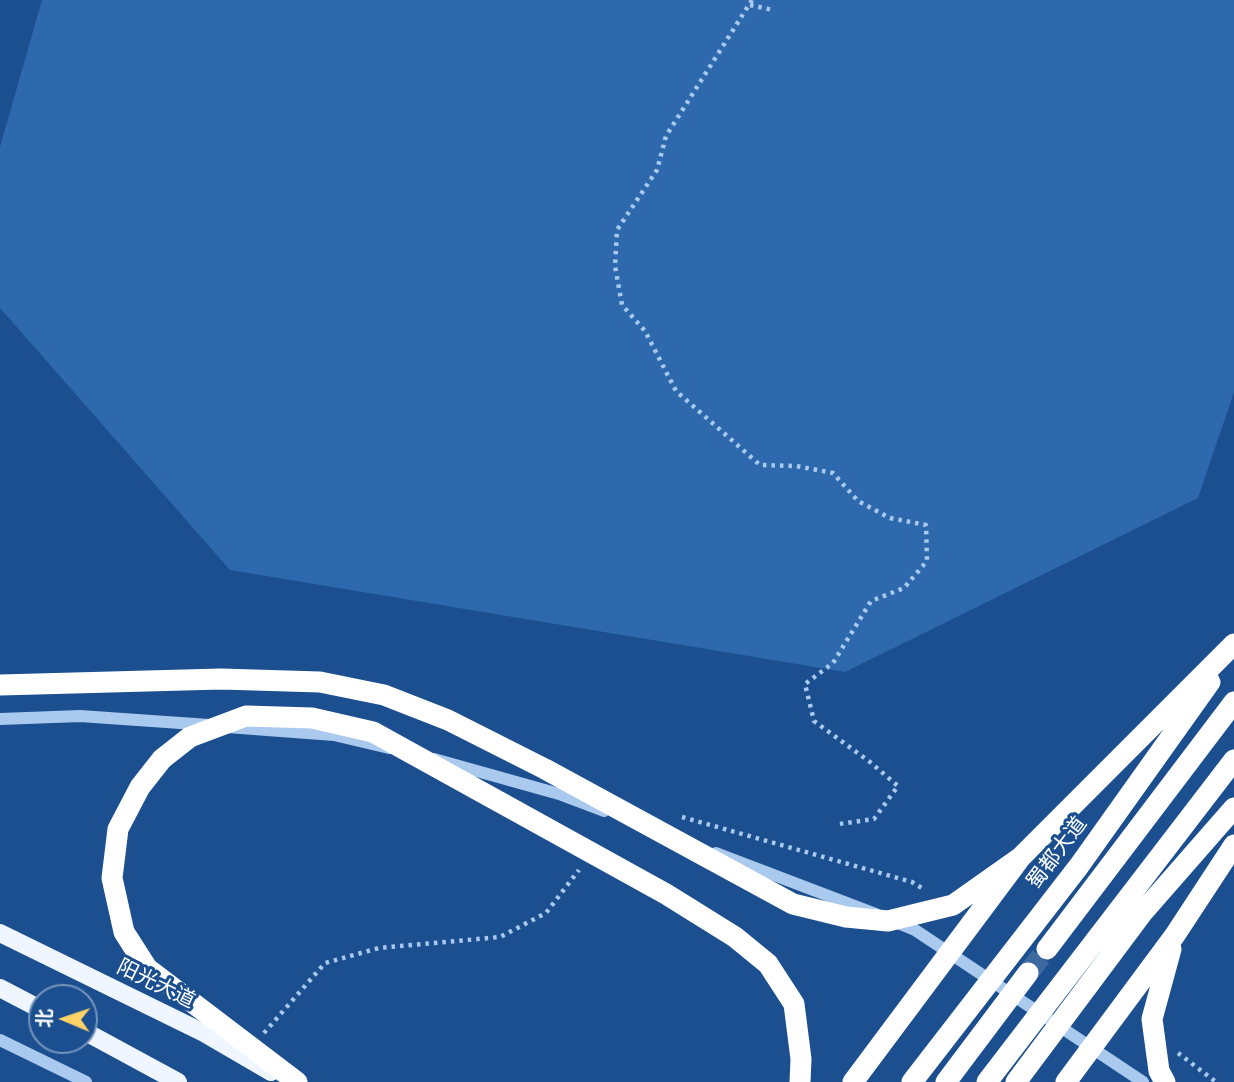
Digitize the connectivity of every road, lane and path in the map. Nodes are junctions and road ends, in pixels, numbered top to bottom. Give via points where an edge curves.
1 (751, 2) edge
2 (773, 10) dead end
3 (1234, 646) edge
4 (0, 685) edge
5 (1234, 702) edge
6 (0, 719) edge
7 (1234, 760) edge
8 (1234, 808) edge
9 (839, 824) dead end
10 (1234, 845) edge
11 (1021, 858) junction
12 (0, 933) edge
13 (1175, 935) junction
14 (1047, 949) tunnel mouth
15 (1028, 973) tunnel mouth
16 (0, 988) edge
17 (28, 1003) edge
18 (98, 1039) edge
19 (0, 1040) edge
20 (1138, 1078) edge
21 (86, 1082) edge
22 (178, 1082) edge
23 (289, 1082) edge
24 (297, 1082) edge
25 (800, 1082) edge
26 (853, 1082) edge
27 (912, 1082) edge
28 (946, 1082) edge
29 (986, 1082) edge
30 (1016, 1082) edge
31 (1066, 1082) edge
32 (1165, 1082) edge

1 - 2 path
1 - 9 path via 666,136 657,170 617,230 615,266 622,305 645,331 676,391 760,465 833,473 858,501 890,518 926,525 927,561 904,588 871,601 833,663 805,684 814,721 898,786 874,819
3 - 11 highway
3 - 27 highway, 蜀都大道 via 1079,866
4 - 11 highway via 221,679 320,682 384,695 448,720 545,769 793,904 846,917 888,921 953,905
5 - 14 highway
6 - 20 street via 79,716 334,734 559,794 915,930
7 - 29 highway
8 - 30 highway via 1143,912
10 - 13 highway
11 - 26 highway
12 - 23 main road, 阳光大道 via 204,1033
13 - 31 highway
13 - 32 highway via 1152,1019 1159,1071
15 - 28 highway
16 - 17 main road
18 - 22 main road
19 - 21 street
24 - 25 highway via 147,968 124,932 112,878 118,828 162,759 190,737 246,716 312,718 373,732 735,937 768,964 794,1004

